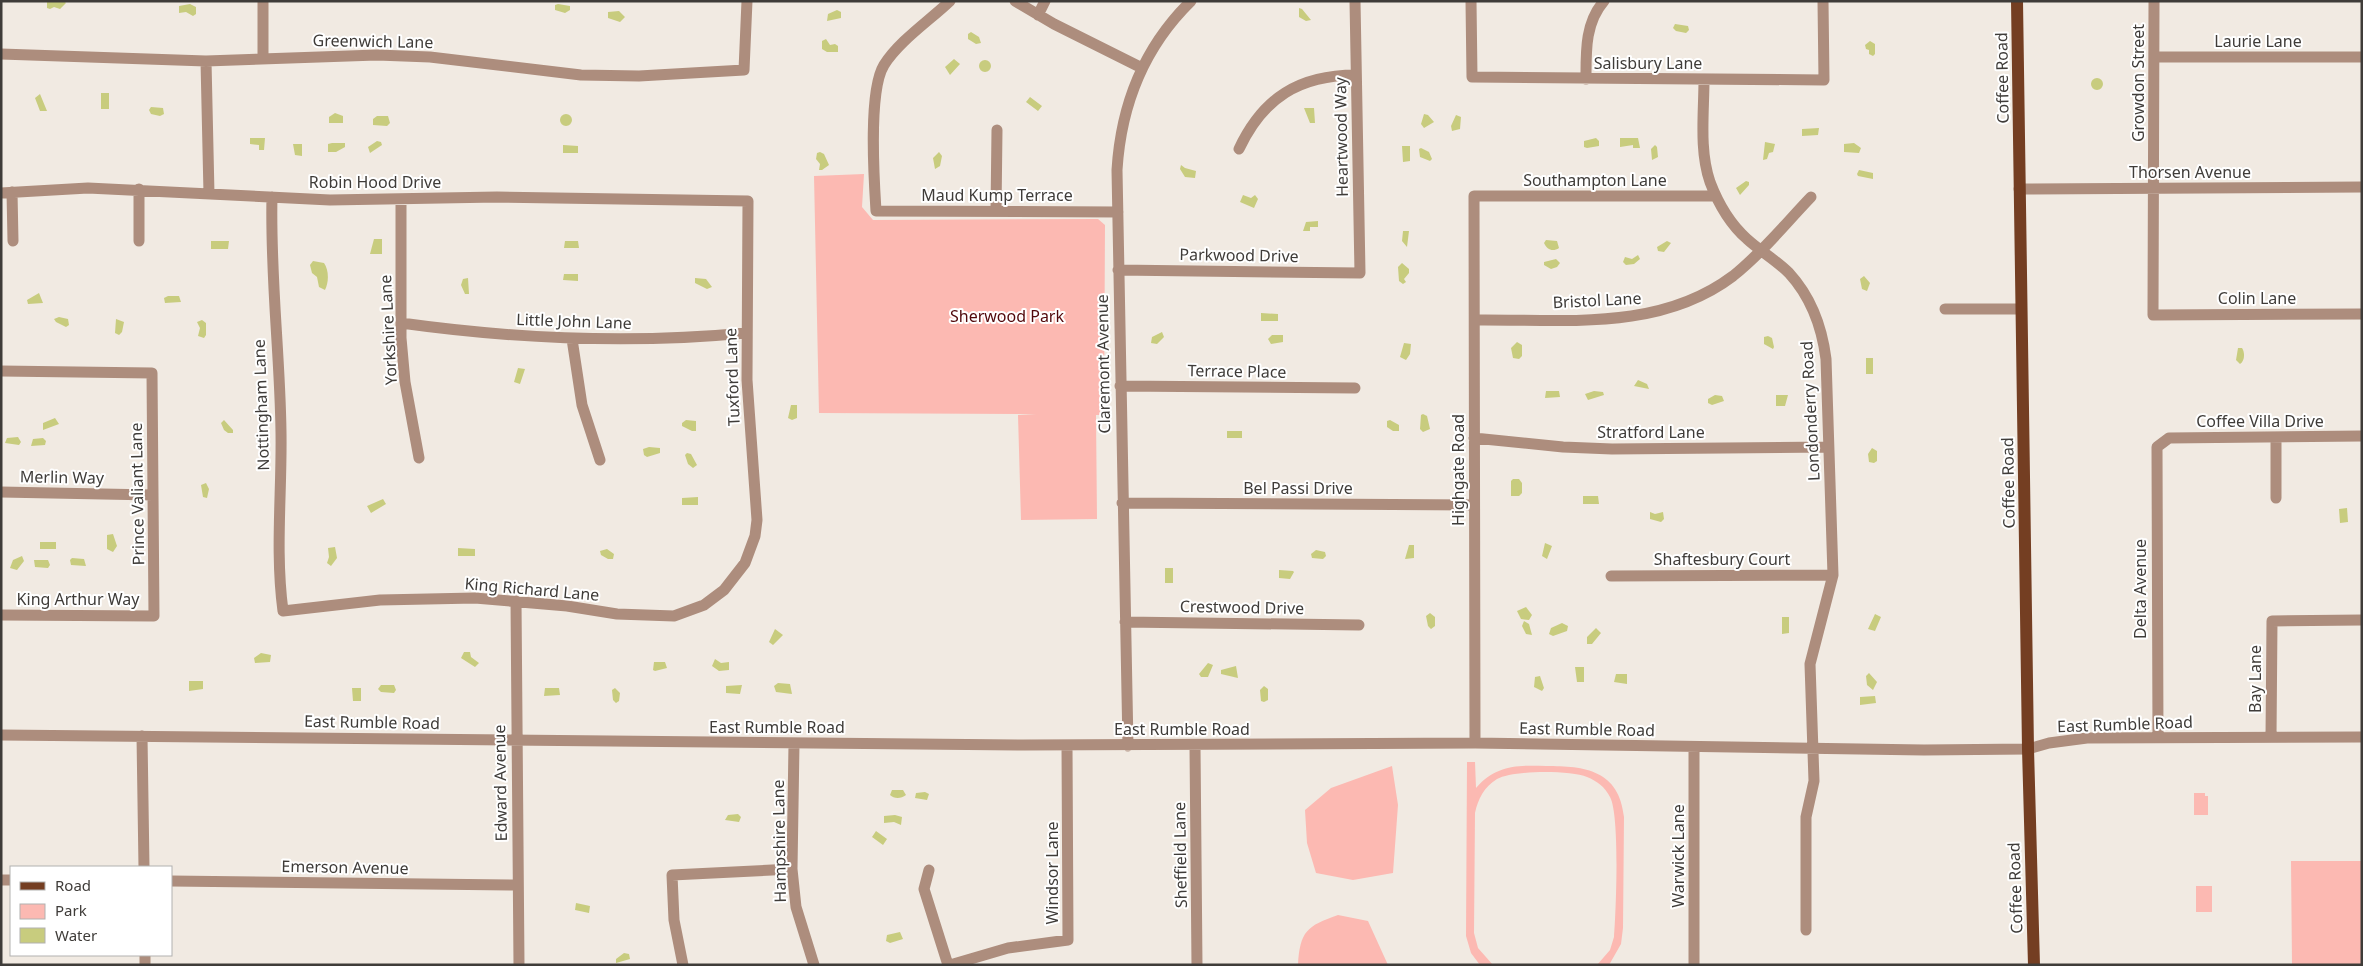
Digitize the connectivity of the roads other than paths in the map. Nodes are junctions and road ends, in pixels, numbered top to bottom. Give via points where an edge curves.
1 (263, 1) edge
2 (748, 1) edge
3 (950, 1) edge
4 (1015, 1) edge
5 (1045, 1) edge
6 (1191, 1) edge
7 (1355, 1) edge
8 (1471, 1) edge
9 (1604, 1) edge
10 (1823, 1) edge
11 (2017, 1) edge
12 (2154, 1) edge
13 (1038, 15) junction
14 (1, 54) edge
15 (2154, 57) junction
16 (2362, 57) edge
17 (263, 59) junction
18 (206, 61) junction
19 (1142, 68) junction
20 (1356, 75) junction
21 (1586, 79) junction
22 (1704, 79) junction
23 (997, 130) dead end
24 (1239, 149) dead end
25 (2362, 187) edge
26 (2154, 188) junction
27 (138, 189) junction
28 (2019, 189) junction
29 (7, 192) edge
30 (209, 194) junction
31 (1474, 196) joint
32 (1716, 196) junction
33 (272, 197) junction
34 (1811, 197) dead end
35 (401, 200) junction
36 (748, 201) joint
37 (996, 211) junction
38 (1118, 212) junction
39 (13, 241) dead end
40 (139, 241) dead end
41 (1761, 250) junction
42 (1118, 270) junction
43 (1360, 273) joint
44 (1945, 309) dead end
45 (2021, 309) junction
46 (2362, 314) edge
47 (2153, 315) joint
48 (1476, 320) junction
49 (401, 323) junction
50 (746, 333) junction
51 (572, 339) junction
52 (1, 372) edge
53 (1120, 386) junction
54 (1355, 388) dead end
55 (2362, 436) edge
56 (2276, 437) junction
57 (1474, 438) junction
58 (2160, 442) joint
59 (1828, 448) junction
60 (419, 458) dead end
61 (600, 460) dead end
62 (1, 492) edge
63 (153, 494) junction
64 (2276, 498) dead end
65 (1122, 503) junction
66 (1474, 505) junction
67 (750, 550) joint
68 (1611, 576) dead end
69 (1833, 576) junction
70 (516, 601) junction
71 (283, 611) joint
72 (1, 615) edge
73 (154, 616) joint
74 (2362, 620) edge
75 (1125, 622) junction
76 (1360, 624) dead end
77 (1, 734) edge
78 (142, 736) junction
79 (2158, 737) junction
80 (2271, 737) junction
81 (2362, 737) edge
82 (515, 740) junction
83 (1475, 743) junction
84 (794, 744) junction
85 (1067, 745) junction
86 (1128, 746) junction
87 (1195, 746) junction
88 (1694, 747) junction
89 (2028, 749) junction
90 (1812, 750) junction
91 (144, 866) edge
92 (792, 869) junction
93 (929, 870) dead end
94 (172, 881) edge
95 (518, 885) junction
96 (1806, 930) dead end
97 (519, 965) edge
98 (683, 965) edge
99 (814, 965) edge
100 (949, 965) edge
101 (1198, 965) edge
102 (1694, 965) edge
103 (2034, 965) edge

1 - 17 street
2 - 17 street, Greenwich Lane via 744,70 591,75 430,57 377,55
3 - 37 street, Maud Kump Terrace via 891,56 879,74 874,96 876,210
4 - 13 street
5 - 13 street
6 - 19 street, Claremont Avenue via 1167,27
7 - 20 street, Heartwood Way
8 - 21 street, Salisbury Lane via 1472,77
9 - 21 street via 1593,17 1589,31
10 - 22 street, Salisbury Lane via 1824,80
11 - 28 main road, Coffee Road
12 - 15 street, Growdon Street
13 - 19 street
14 - 18 street, Greenwich Lane
15 - 16 street, Laurie Lane
15 - 26 street, Growdon Street
17 - 18 street, Greenwich Lane
18 - 30 street
19 - 38 street, Claremont Avenue via 1130,96 1119,145
20 - 24 street via 1319,78 1290,89 1257,118
20 - 43 street, Heartwood Way
21 - 22 street, Salisbury Lane
22 - 32 street, Londonderry Road via 1703,146
23 - 37 street
25 - 26 street, Thorsen Avenue
26 - 28 street, Thorsen Avenue
26 - 47 street, Growdon Street
27 - 29 street, Robin Hood Drive
27 - 30 street, Robin Hood Drive
27 - 40 street
28 - 45 main road, Coffee Road
29 - 39 street
30 - 33 street, Robin Hood Drive
31 - 32 street, Southampton Lane
31 - 48 street, Highgate Road
32 - 41 street, Londonderry Road via 1733,224
33 - 35 street, Robin Hood Drive
33 - 71 street, Nottingham Lane via 274,326 281,432 278,549
34 - 41 street, Bristol Lane
35 - 36 street, Robin Hood Drive via 497,197
35 - 49 street, Yorkshire Lane
36 - 50 street, Tuxford Lane
37 - 38 street, Maud Kump Terrace
38 - 42 street, Claremont Avenue
41 - 48 street, Bristol Lane via 1719,286 1656,313 1616,319
41 - 59 street, Londonderry Road via 1802,289 1820,326 1826,359
42 - 43 street, Parkwood Drive
42 - 53 street, Claremont Avenue
44 - 45 street
45 - 89 main road, Coffee Road
46 - 47 street, Colin Lane
48 - 57 street, Highgate Road
49 - 51 street, Little John Lane via 485,334
49 - 60 street, Yorkshire Lane via 405,382
50 - 51 street, Little John Lane via 670,339
50 - 67 street, Tuxford Lane via 757,505 756,528
51 - 61 street via 582,405
52 - 63 street, Prince Valiant Lane via 152,373
53 - 54 street, Terrace Place
53 - 65 street, Claremont Avenue
55 - 56 street, Coffee Villa Drive
56 - 58 street, Coffee Villa Drive via 2169,438
56 - 64 street
57 - 59 street, Stratford Lane via 1612,449
57 - 66 street, Highgate Road
58 - 79 street, Delta Avenue via 2156,454
59 - 69 street, Londonderry Road
62 - 63 street, Merlin Way
63 - 73 street, Prince Valiant Lane
65 - 66 street, Bel Passi Drive
65 - 75 street, Claremont Avenue
66 - 83 street, Highgate Road
67 - 70 street, King Richard Lane via 737,576 724,590 704,605 674,616 617,614
68 - 69 street, Shaftesbury Court
69 - 90 street, Londonderry Road via 1810,664
70 - 71 street, King Richard Lane via 380,600
70 - 82 street, Edward Avenue
72 - 73 street, King Arthur Way
74 - 80 street, Bay Lane via 2272,621
75 - 76 street, Crestwood Drive
75 - 86 street, Claremont Avenue
77 - 78 street, East Rumble Road
78 - 82 street, East Rumble Road
78 - 91 street
79 - 80 street, East Rumble Road
79 - 89 street, East Rumble Road via 2087,738
80 - 81 street, East Rumble Road
82 - 84 street, East Rumble Road
82 - 95 street, Edward Avenue
83 - 87 street, East Rumble Road
83 - 88 street, East Rumble Road
84 - 85 street, East Rumble Road
84 - 92 street, Hampshire Lane
85 - 86 street, East Rumble Road
85 - 100 street, Windsor Lane via 1068,940 1008,948
86 - 87 street, East Rumble Road
87 - 101 street, Sheffield Lane
88 - 90 street, East Rumble Road
88 - 102 street, Warwick Lane
89 - 90 street, East Rumble Road
89 - 103 main road, Coffee Road
90 - 96 street, Londonderry Road via 1814,782 1806,817
92 - 98 street via 672,875 674,920
92 - 99 street, Hampshire Lane via 796,907
93 - 100 street via 924,889
94 - 95 street, Emerson Avenue
95 - 97 street, Edward Avenue

